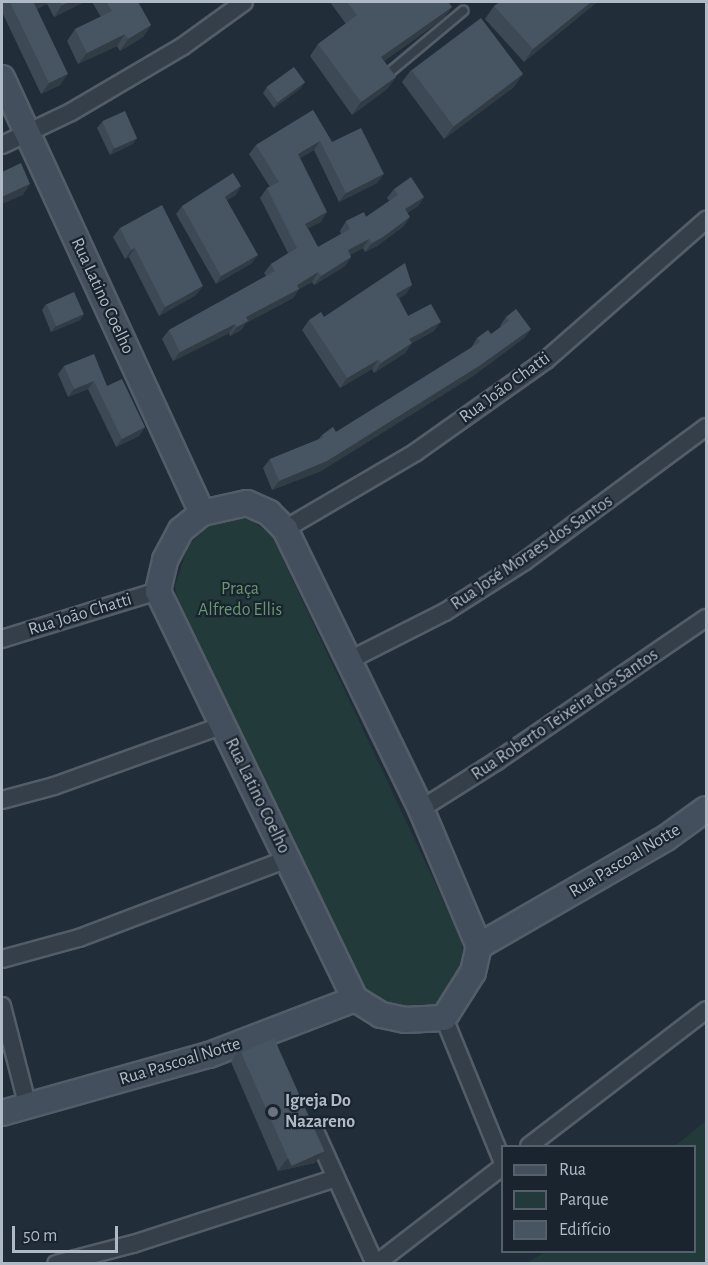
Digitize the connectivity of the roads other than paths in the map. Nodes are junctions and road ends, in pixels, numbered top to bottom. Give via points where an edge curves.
1 (244, 2) edge
2 (463, 11) dead end
3 (385, 76) edge
4 (2, 78) edge
5 (27, 133) junction
6 (2, 145) edge
7 (706, 220) edge
8 (706, 427) edge
9 (202, 513) junction
10 (285, 529) junction
11 (158, 591) junction
12 (706, 618) edge
13 (2, 639) edge
14 (346, 662) junction
15 (223, 725) junction
16 (2, 800) edge
17 (706, 808) edge
18 (420, 809) junction
19 (287, 859) junction
20 (479, 946) junction
21 (2, 959) edge
22 (355, 999) junction
23 (2, 1006) edge
24 (706, 1010) edge
25 (444, 1018) junction
26 (28, 1107) junction
27 (2, 1113) edge
28 (308, 1116) edge
29 (530, 1145) edge
30 (501, 1158) edge
31 (501, 1168) edge
32 (336, 1178) junction
33 (56, 1263) edge
34 (376, 1263) edge

1 - 5 street via 183,46
2 - 3 lane
4 - 5 street, Rua Latino Coelho
5 - 6 street
5 - 9 street, Rua Latino Coelho
7 - 10 street, Rua João Chatti via 546,360 416,452
8 - 14 street, Rua José Moraes dos Santos via 525,561 445,612
9 - 10 street via 247,503 269,513
9 - 11 street via 181,530 170,550
10 - 14 street
11 - 13 street, Rua João Chatti
11 - 15 street, Rua Latino Coelho
12 - 18 street, Rua Roberto Teixeira dos Santos
14 - 18 street
15 - 16 street via 54,786
15 - 19 street, Rua Latino Coelho
17 - 20 street, Rua Pascoal Notte via 666,838
18 - 20 street
19 - 21 street via 79,938
19 - 22 street, Rua Latino Coelho
20 - 25 street via 468,980
22 - 25 street via 381,1015 405,1020
22 - 26 street, Rua Pascoal Notte via 272,1039
23 - 26 street
24 - 29 street
25 - 30 street
26 - 27 street, Rua Pascoal Notte
28 - 32 street
31 - 34 street
32 - 33 street via 133,1244
32 - 34 street

